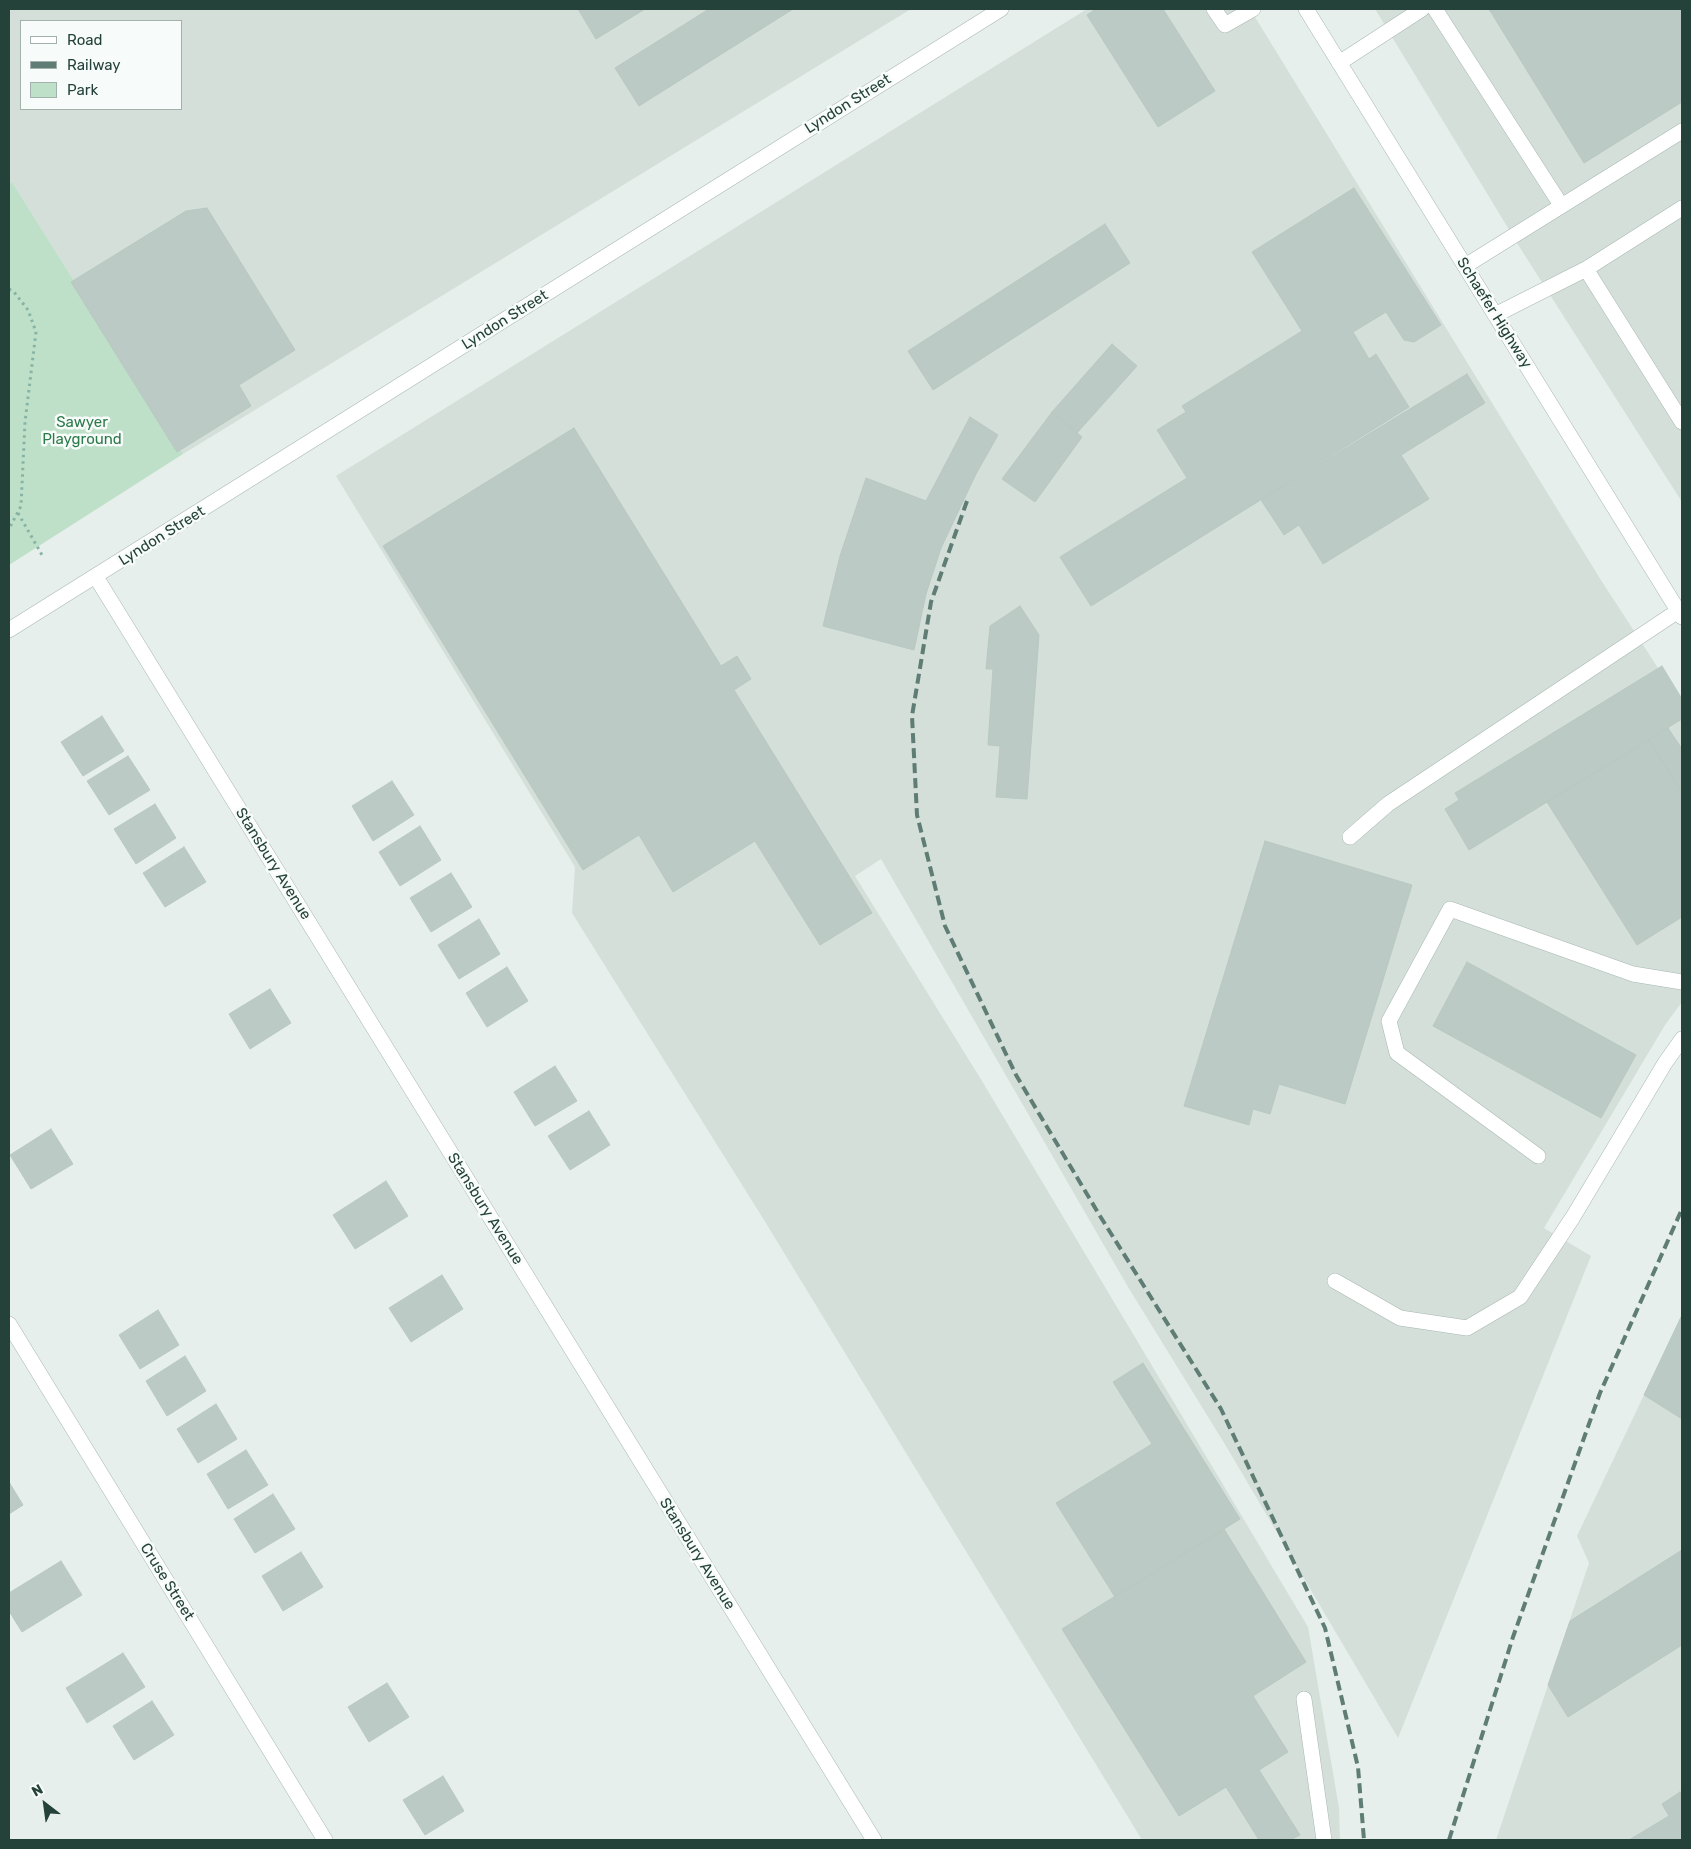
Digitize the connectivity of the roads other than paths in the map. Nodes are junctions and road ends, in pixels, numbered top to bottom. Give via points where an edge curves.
1 (1001, 9) edge
2 (1214, 9) edge
3 (1253, 9) edge
4 (1306, 9) edge
5 (1422, 9) edge
6 (1434, 9) edge
7 (1339, 63) junction
8 (1682, 131) edge
9 (1561, 205) junction
10 (1682, 208) edge
11 (1465, 266) junction
12 (1586, 269) junction
13 (1495, 315) junction
14 (1682, 422) edge
15 (96, 577) junction
16 (1680, 614) edge
17 (9, 630) edge
18 (1350, 837) dead end
19 (1682, 982) edge
20 (1682, 1039) edge
21 (1538, 1156) dead end
22 (1335, 1281) dead end
23 (9, 1324) edge
24 (1304, 1699) dead end
25 (325, 1840) edge
26 (874, 1840) edge
27 (1324, 1840) edge

1 - 15 street, Lyndon Street
2 - 3 street via 1225,25
4 - 7 street, Schaefer Highway
5 - 7 street
6 - 9 street
7 - 11 street, Schaefer Highway
8 - 9 street
9 - 11 street
10 - 12 street
11 - 13 street, Schaefer Highway
12 - 13 street
12 - 14 street
13 - 16 street, Schaefer Highway
15 - 17 street, Lyndon Street
15 - 26 street, Stansbury Avenue
16 - 18 street via 1388,804
19 - 21 street via 1633,974 1450,909 1389,1021 1397,1053
20 - 22 street via 1520,1297 1467,1328 1400,1318
23 - 25 street, Cruse Street
24 - 27 street

